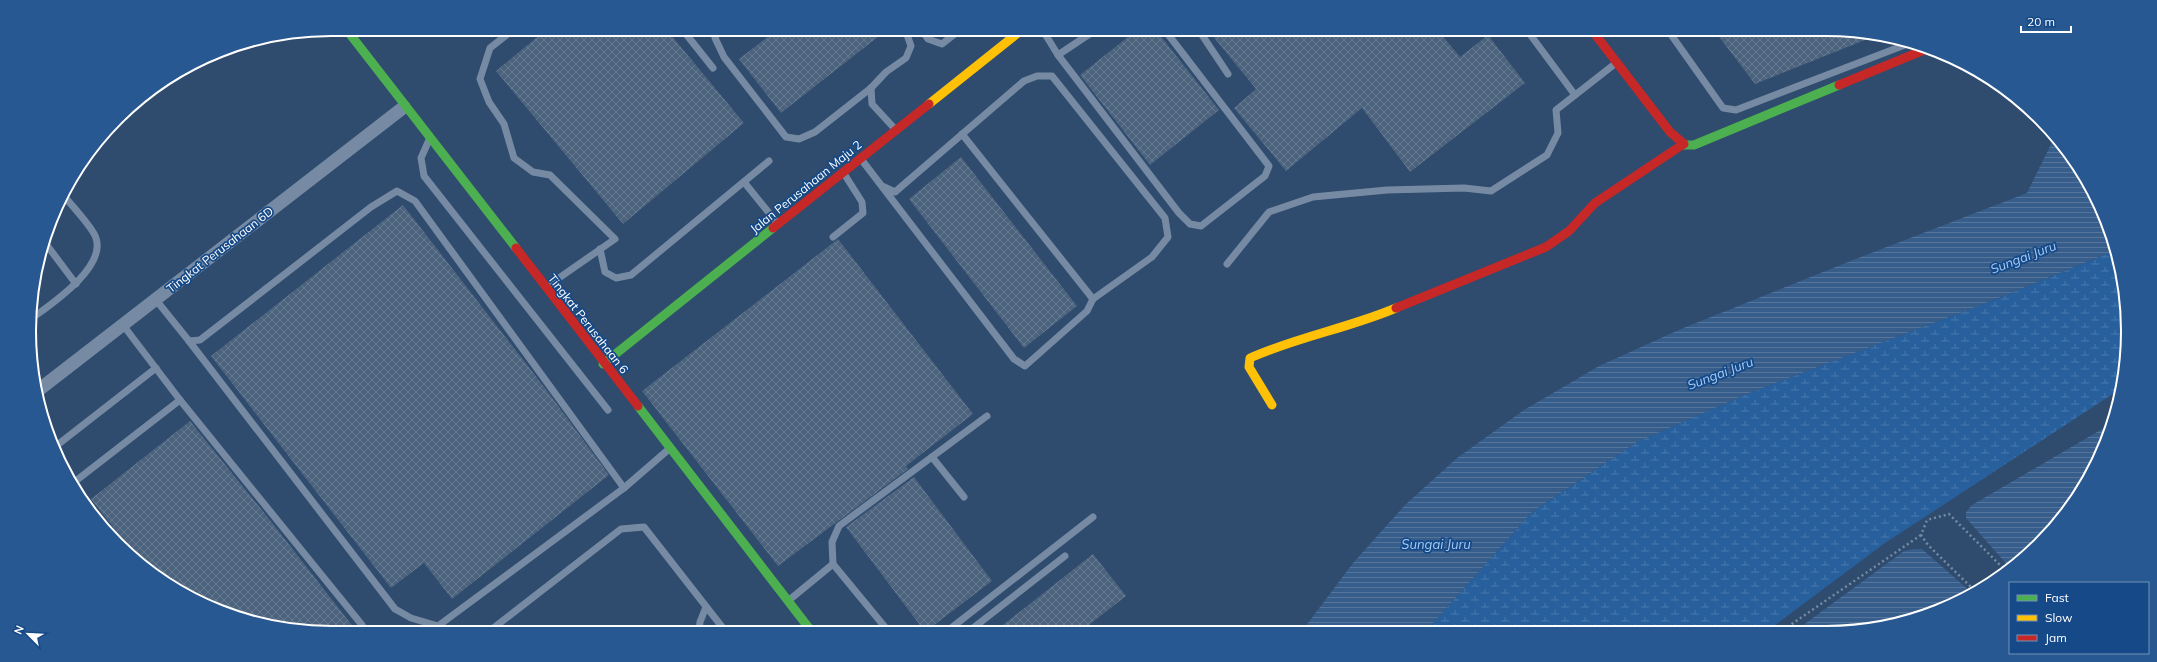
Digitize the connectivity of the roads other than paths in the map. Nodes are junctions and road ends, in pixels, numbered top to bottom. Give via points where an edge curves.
1 (351, 36) edge
2 (505, 36) edge
3 (688, 36) edge
4 (716, 36) edge
5 (907, 36) edge
6 (926, 36) edge
7 (952, 36) edge
8 (1014, 36) edge
9 (1046, 36) edge
10 (1086, 36) edge
11 (1169, 36) edge
12 (1203, 36) edge
13 (1530, 36) edge
14 (1596, 36) edge
15 (1672, 36) edge
16 (1901, 46) edge
17 (1920, 52) edge
18 (1058, 55) junction
19 (1616, 62) junction
20 (713, 68) dead end
21 (1228, 74) dead end
22 (871, 88) junction
23 (1575, 96) junction
24 (404, 107) junction
25 (896, 130) junction
26 (962, 134) junction
27 (429, 139) junction
28 (1684, 144) junction
29 (860, 158) junction
30 (769, 161) dead end
31 (843, 172) junction
32 (744, 182) junction
33 (882, 186) junction
34 (67, 200) edge
35 (778, 224) junction
36 (833, 237) dead end
37 (48, 247) edge
38 (600, 249) junction
39 (1227, 264) dead end
40 (76, 284) junction
41 (544, 288) junction
42 (1093, 299) junction
43 (156, 300) junction
44 (37, 314) edge
45 (123, 325) junction
46 (189, 341) junction
47 (603, 364) junction
48 (156, 368) junction
49 (42, 388) edge
50 (180, 400) junction
51 (1272, 405) dead end
52 (608, 410) dead end
53 (987, 416) dead end
54 (58, 444) edge
55 (670, 449) junction
56 (932, 457) junction
57 (77, 480) edge
58 (624, 488) junction
59 (964, 497) dead end
60 (1094, 517) dead end
61 (1065, 556) dead end
62 (833, 564) junction
63 (788, 601) junction
64 (706, 607) junction
65 (362, 626) edge
66 (496, 626) edge
67 (700, 626) edge
68 (721, 626) edge
69 (807, 626) edge
70 (884, 626) edge
71 (954, 626) edge
72 (976, 626) edge

1 - 24 street, Tingkat Perusahaan 6
2 - 38 lane via 490,48 480,79 489,102 504,124 514,158 533,172 550,175 615,239
3 - 20 lane
4 - 22 lane via 724,56 786,137 799,139 815,132
5 - 22 lane via 911,46 906,58 886,72
6 - 7 lane via 942,44
8 - 25 street, Jalan Perusahaan Maju 2
9 - 18 lane
10 - 18 lane
11 - 18 lane via 1270,166 1265,176 1201,226 1190,224 1179,213
12 - 21 lane
13 - 23 lane
14 - 19 street
15 - 16 lane via 1723,108 1736,110
17 - 28 street via 1694,145
19 - 23 lane
19 - 28 street via 1670,132
22 - 25 lane via 872,104
23 - 39 lane via 1556,110 1558,133 1547,155 1491,191 1464,188 1394,190 1313,198 1269,212
24 - 27 street, Tingkat Perusahaan 6
24 - 43 street, Tingkat Perusahaan 6D
25 - 29 street, Jalan Perusahaan Maju 2
26 - 33 lane via 895,192
26 - 42 lane
26 - 42 lane via 1024,81 1037,76 1052,76 1165,218 1168,237 1152,257
27 - 41 street, Tingkat Perusahaan 6
27 - 52 lane via 421,158 424,176
28 - 51 street via 1596,203 1569,231 1546,247 1373,318 1268,350 1250,358 1249,367
29 - 31 street, Jalan Perusahaan Maju 2
29 - 33 lane
30 - 32 lane
31 - 35 street, Jalan Perusahaan Maju 2
31 - 36 lane via 862,202 863,213
32 - 35 lane
32 - 38 lane via 631,275 616,278 605,272
33 - 42 lane via 1014,359 1025,366 1087,311
34 - 40 lane via 96,237 97,253
35 - 47 street, Jalan Perusahaan Maju 2
37 - 40 lane
38 - 41 lane
40 - 44 lane
41 - 47 street, Tingkat Perusahaan 6
43 - 45 street, Tingkat Perusahaan 6D
43 - 46 lane
45 - 48 lane
45 - 49 street, Tingkat Perusahaan 6D
46 - 58 lane via 395,609 411,618 438,626
46 - 58 lane via 200,340 371,207 397,191 415,201
47 - 55 street, Tingkat Perusahaan 6
48 - 50 lane
48 - 54 lane
50 - 57 lane
50 - 65 lane
53 - 56 lane
55 - 58 lane
55 - 63 street, Tingkat Perusahaan 6
56 - 59 lane
56 - 62 lane via 839,526 832,542
60 - 71 lane
61 - 72 lane
62 - 63 lane
62 - 70 lane
63 - 69 street, Tingkat Perusahaan 6
64 - 66 lane via 644,528 621,529
64 - 67 lane
64 - 68 lane

